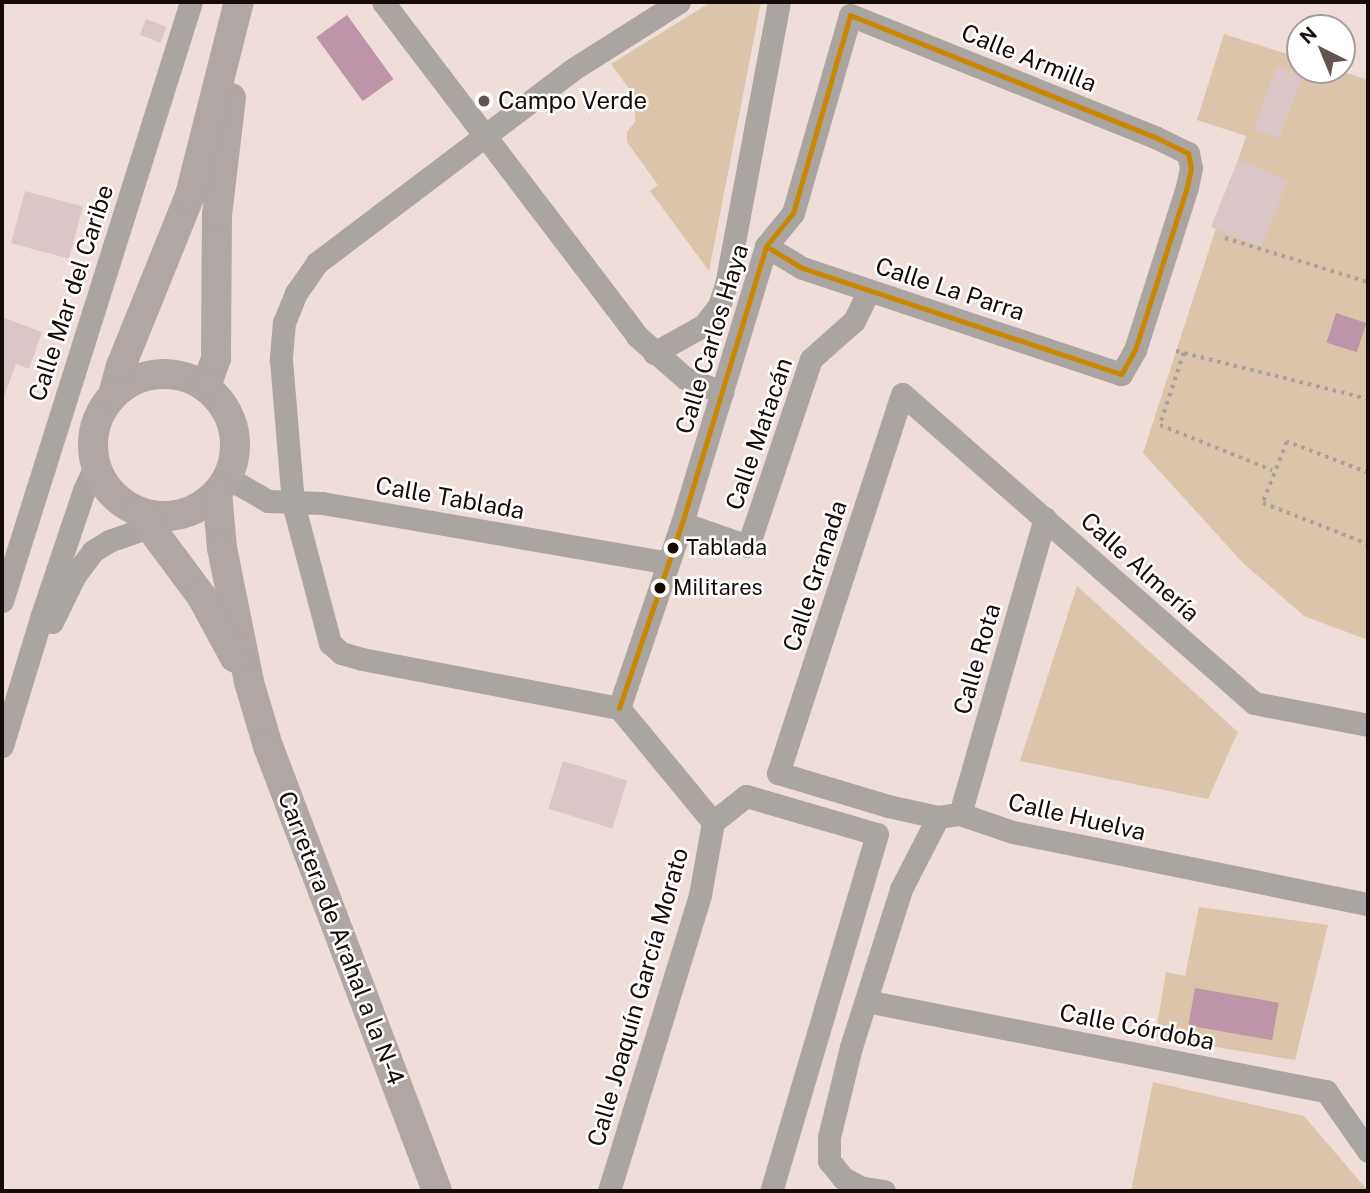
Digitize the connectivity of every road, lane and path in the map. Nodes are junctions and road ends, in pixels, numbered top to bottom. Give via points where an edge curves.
1 (191, 2) edge
2 (239, 2) edge
3 (251, 2) edge
4 (383, 2) edge
5 (678, 2) edge
6 (779, 2) edge
7 (850, 15) joint
8 (483, 135) junction
9 (1224, 239) dead end
10 (766, 246) junction
11 (1368, 282) edge
12 (869, 290) junction
13 (1176, 351) dead end
14 (654, 353) junction
15 (1184, 353) junction
16 (1121, 373) joint
17 (206, 386) junction
18 (722, 392) junction
19 (902, 394) joint
20 (113, 396) junction
21 (1368, 399) edge
22 (96, 464) junction
23 (1273, 470) junction
24 (1368, 473) edge
25 (222, 486) junction
26 (293, 503) junction
27 (150, 518) junction
28 (1045, 518) junction
29 (682, 523) junction
30 (1368, 544) edge
31 (668, 563) junction
32 (2, 601) edge
33 (249, 682) junction
34 (15, 685) edge
35 (619, 708) junction
36 (1368, 725) edge
37 (2, 746) edge
38 (778, 774) joint
39 (949, 815) junction
40 (713, 822) junction
41 (1368, 904) edge
42 (866, 1001) junction
43 (1368, 1151) edge
44 (437, 1191) edge
45 (609, 1191) edge
46 (771, 1191) edge
47 (884, 1191) edge

1 - 32 street, Calle Mar del Caribe
2 - 20 main road via 190,195
3 - 17 main road via 234,71 217,215 216,358
4 - 8 street
5 - 8 street via 572,70
6 - 14 street via 719,306 705,325
7 - 10 street, Calle Carlos Haya via 793,213
7 - 16 street, Calle Armilla via 1188,153 1187,187 1135,350
8 - 14 street
8 - 26 street via 317,263 296,293 281,339
9 - 11 path
10 - 12 street, Calle La Parra via 802,268
10 - 18 street, Calle Carlos Haya
12 - 16 street, Calle La Parra
12 - 29 street, Calle Matacán via 854,321 811,359 748,545
13 - 15 path
14 - 18 street via 685,378
15 - 21 path
15 - 23 path via 1160,425
17 - 20 main road via 168,373 148,375
17 - 25 main road via 224,404 234,428 236,454
18 - 29 street, Calle Carlos Haya
19 - 28 street, Calle Almería
19 - 38 street, Calle Granada
20 - 22 main road via 95,428
22 - 27 main road via 113,495
22 - 34 street
23 - 24 path via 1287,442
23 - 30 path via 1263,503
25 - 26 street, Calle Tablada via 268,501
25 - 27 main road via 189,512
25 - 33 main road, Carretera de Arahal a la N-4 via 222,548
26 - 31 street, Calle Tablada via 322,503
26 - 35 street via 330,643 341,653
27 - 33 main road, Carretera de Arahal a la N-4 via 202,597
27 - 34 street via 93,551
28 - 36 street, Calle Almería via 1254,703
28 - 39 street, Calle Rota
29 - 31 street, Calle Carlos Haya
31 - 35 street, Calle Carlos Haya
33 - 44 main road, Carretera de Arahal a la N-4 via 268,746
34 - 37 street
35 - 40 street
38 - 39 street, Calle Huelva via 888,806
39 - 41 street, Calle Huelva
39 - 42 street, Calle Rota via 901,889
40 - 45 street, Calle Joaquín García Morato via 700,895
40 - 46 street, Calle Joaquín García Morato via 746,796 877,834
42 - 43 street, Calle Córdoba via 1326,1091
42 - 47 street, Calle Rota via 829,1137 830,1161 843,1178

